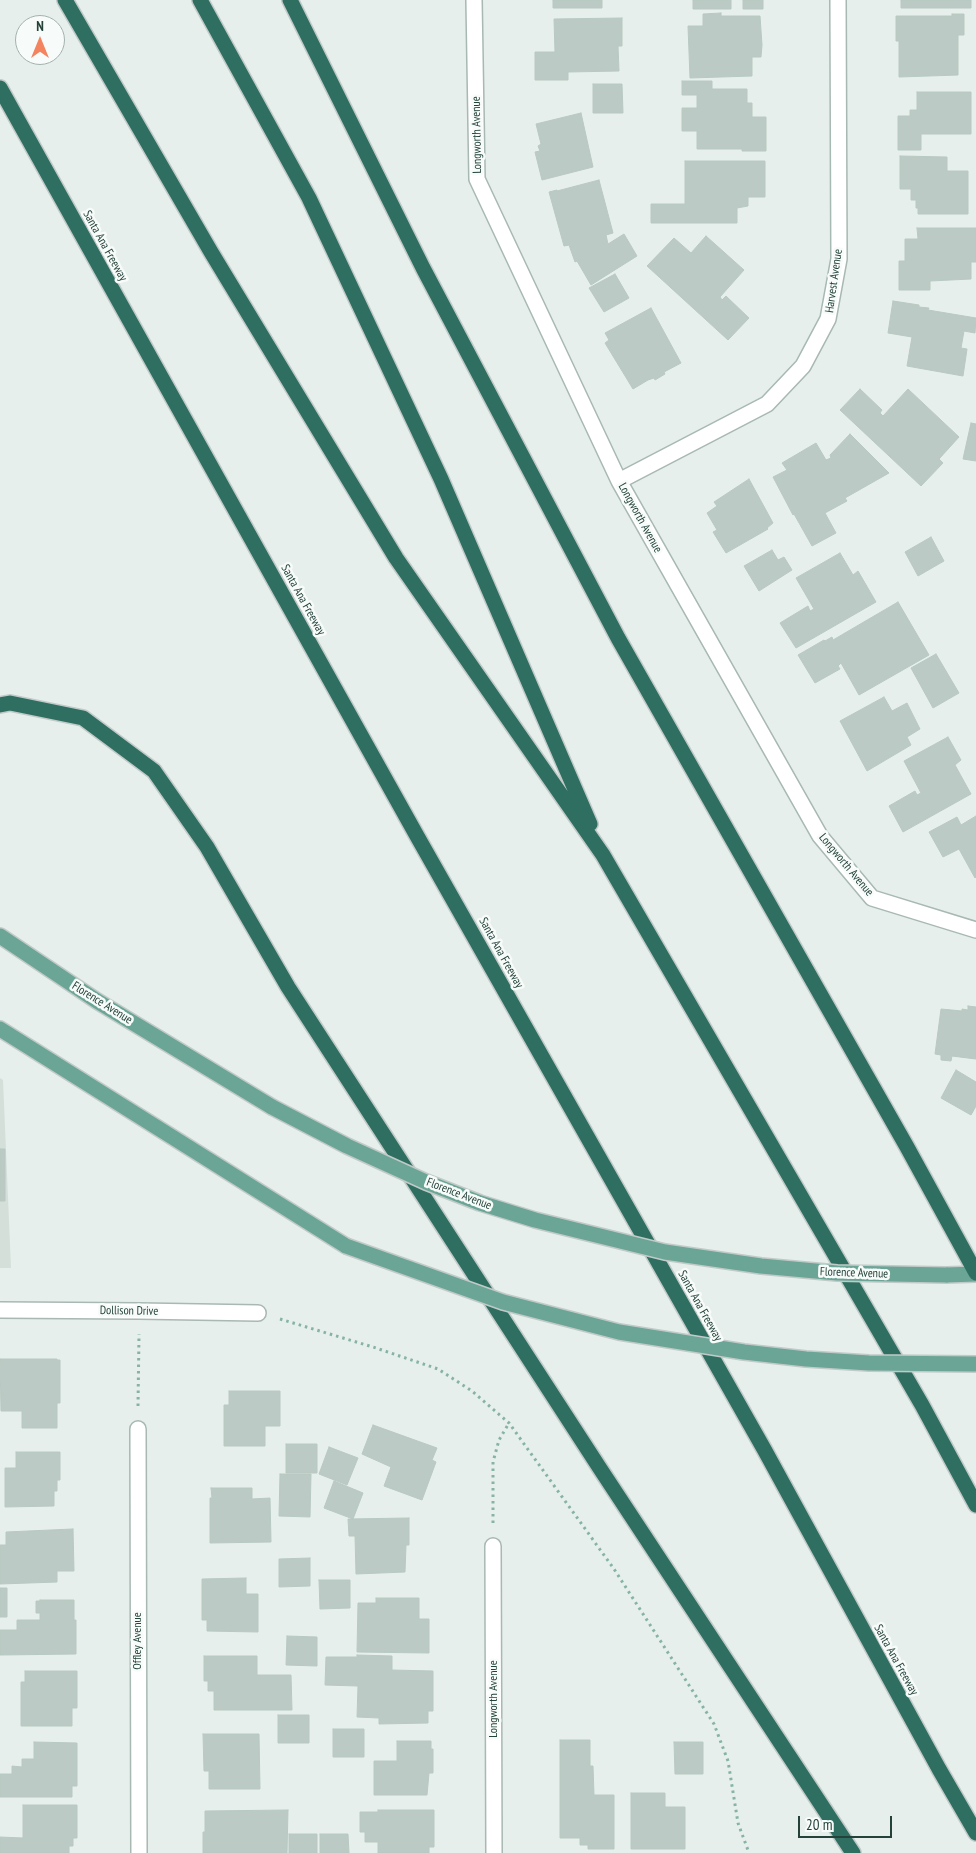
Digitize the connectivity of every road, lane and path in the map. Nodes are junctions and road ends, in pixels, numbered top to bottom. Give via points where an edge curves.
1 (65, 0) edge
2 (200, 0) edge
3 (290, 0) edge
4 (474, 0) edge
5 (838, 0) edge
6 (0, 88) edge
7 (619, 482) junction
8 (0, 705) edge
9 (603, 855) junction
10 (976, 930) edge
11 (0, 936) edge
12 (0, 1029) edge
13 (976, 1274) edge
14 (0, 1310) edge
15 (139, 1310) junction
16 (258, 1313) joint
17 (976, 1364) edge
18 (509, 1422) junction
19 (138, 1429) joint
20 (976, 1505) edge
21 (493, 1546) joint
22 (976, 1833) edge
23 (139, 1853) edge
24 (494, 1853) edge
25 (749, 1853) edge
26 (853, 1853) edge

1 - 9 highway via 211,252 396,558
2 - 9 highway via 309,198 441,479
3 - 13 highway via 423,268 618,638
4 - 7 street, Longworth Avenue via 477,179
5 - 7 street, Harvest Avenue via 839,259 828,319 803,366 767,404
6 - 22 highway, Santa Ana Freeway
7 - 10 street, Longworth Avenue via 820,836 872,898
8 - 26 highway via 10,703 83,718 154,771 207,847 288,987
9 - 20 highway via 917,1397
11 - 13 main road, Florence Avenue, bridge via 97,1001 272,1107 348,1146 480,1203 665,1252 761,1266 837,1273
12 - 17 main road, bridge via 346,1246 503,1302 619,1332 744,1352 869,1363
14 - 15 street, Dollison Drive
15 - 16 street, Dollison Drive
15 - 19 path
16 - 18 path via 438,1369 472,1391
18 - 21 path via 499,1440 493,1462
18 - 25 path via 614,1569 714,1724 728,1761 738,1823
19 - 23 street, Offley Avenue
21 - 24 street, Longworth Avenue

